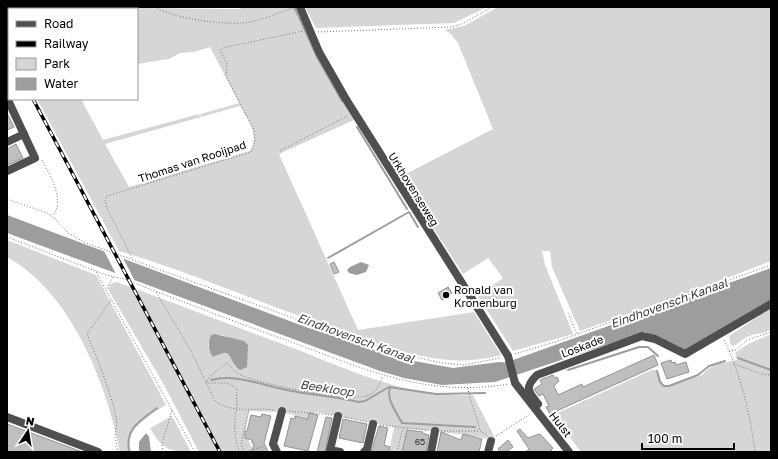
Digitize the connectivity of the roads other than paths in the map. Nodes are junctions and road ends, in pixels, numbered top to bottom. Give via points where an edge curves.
1 (298, 10) edge
2 (7, 98) edge
3 (24, 134) junction
4 (7, 142) edge
5 (7, 171) edge
6 (771, 304) edge
7 (514, 381) joint
8 (282, 411) dead end
9 (338, 416) dead end
10 (7, 417) edge
11 (373, 424) dead end
12 (435, 431) dead end
13 (493, 439) road end
14 (560, 441) junction
15 (98, 452) edge
16 (277, 452) edge
17 (340, 452) edge
18 (364, 452) edge
19 (430, 452) edge
20 (488, 452) edge
21 (569, 452) edge

1 - 7 street, Urkhovenseweg via 307,32 355,114 508,358
2 - 3 street
3 - 4 street
3 - 5 street via 35,158
6 - 14 street, Loskade via 685,354 655,339 642,336 536,375 529,382 529,393 561,434
7 - 14 street, Hulst
8 - 16 street via 273,444
9 - 17 street via 330,450
10 - 15 street
11 - 18 street
12 - 19 street
13 - 20 street
14 - 21 street, Hulst

